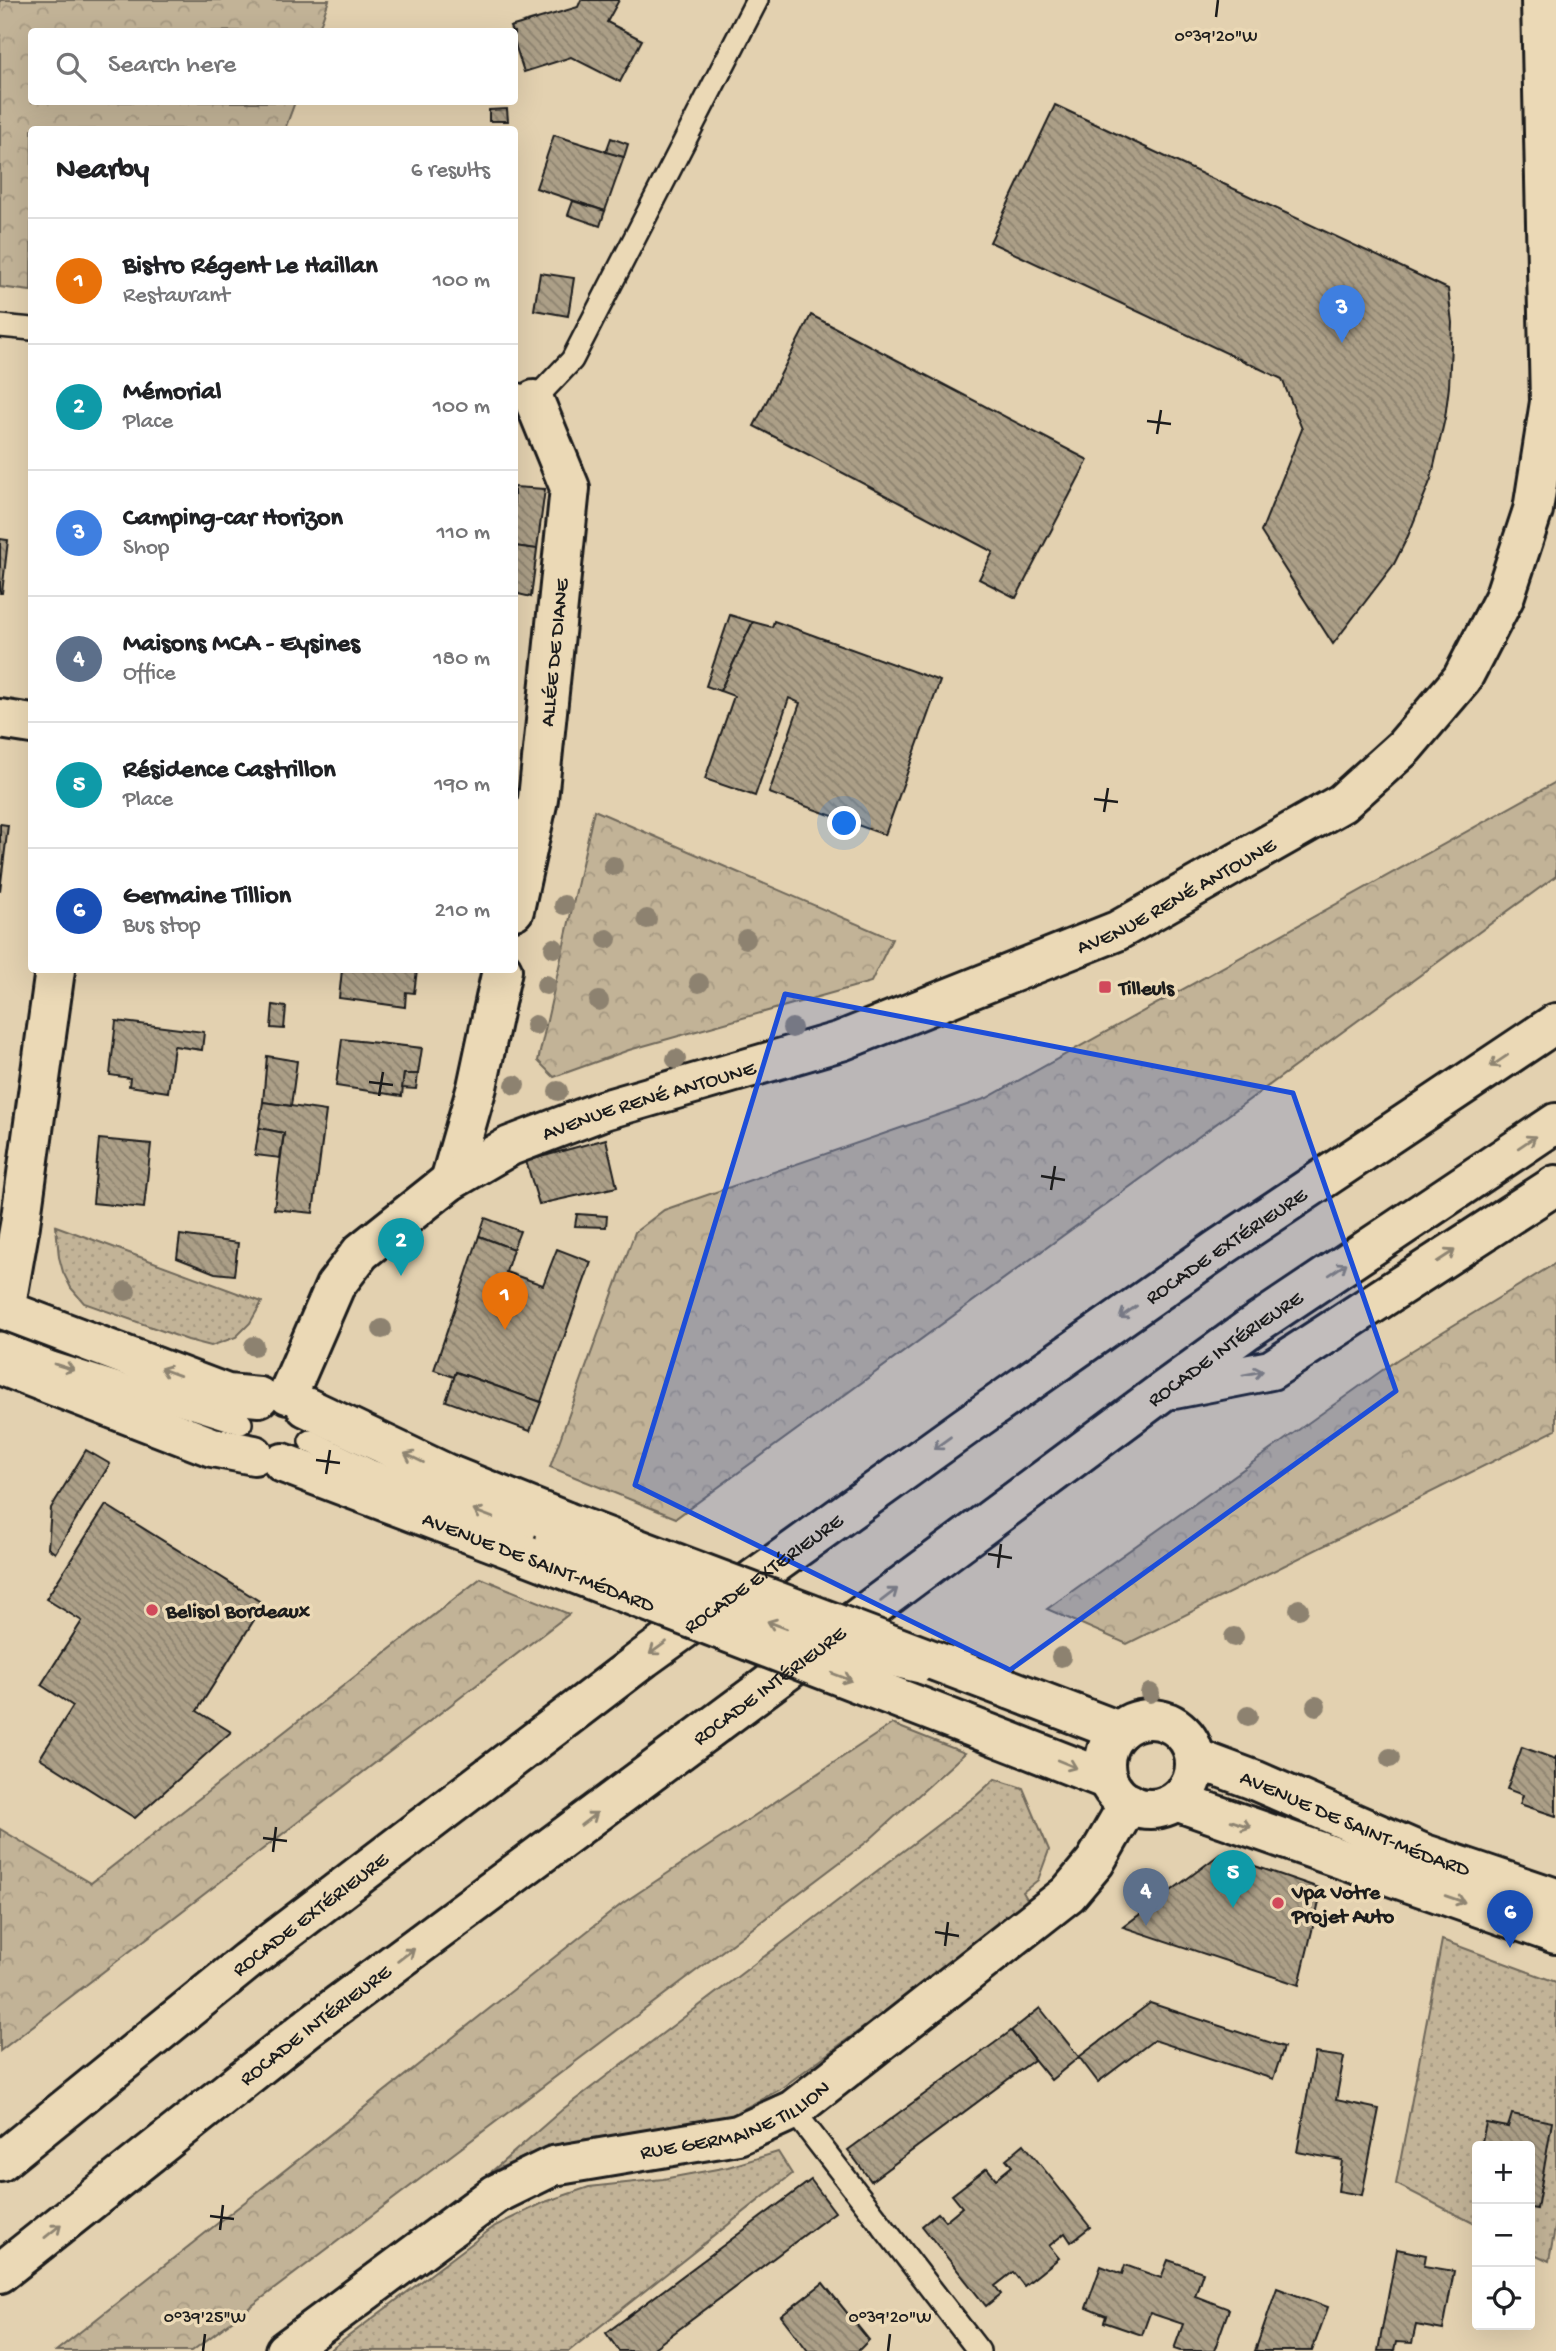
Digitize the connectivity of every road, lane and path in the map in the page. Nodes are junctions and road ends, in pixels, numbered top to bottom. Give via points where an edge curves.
1 (757, 0) edge
2 (1541, 0) edge
3 (0, 326) edge
4 (28, 329) edge
5 (524, 396) edge
6 (0, 719) edge
7 (28, 723) edge
8 (518, 892) edge
9 (55, 973) edge
10 (501, 973) edge
11 (1556, 1023) edge
12 (1556, 1123) edge
13 (450, 1181) junction
14 (1556, 1185) edge
15 (2, 1321) edge
16 (0, 1365) edge
17 (1162, 1392) junction
18 (277, 1426) junction
19 (547, 1538) junction
20 (1119, 1731) junction
21 (1195, 1758) junction
22 (1118, 1792) junction
23 (1176, 1801) junction
24 (1556, 1898) edge
25 (1556, 1934) edge
26 (793, 2110) junction
27 (0, 2162) edge
28 (0, 2273) edge
29 (285, 2351) edge
30 (979, 2351) edge

1 - 5 lane via 572,360
2 - 13 main road, AVENUE RENÉ ANTOUNE via 1550,402 1533,510 1504,598 1462,679 1404,747 1342,803 1117,931 841,1041 569,1123 510,1146
3 - 4 lane
5 - 8 main road, ALLÉE DE DIANE via 570,488 538,799
6 - 7 main road
9 - 15 main road
10 - 13 main road via 477,1087
11 -> 27 main road, ROCADE EXTÉRIEURE via 1218,1249 644,1658 247,1961
17 -> 12 main road, ROCADE INTÉRIEURE via 1247,1329
13 - 18 main road, AVENUE RENÉ ANTOUNE via 361,1252 334,1286
17 -> 14 main road via 1271,1370
15 - 18 main road, AVENUE DE SAINT-MÉDARD via 227,1394
16 -> 18 main road, AVENUE DE SAINT-MÉDARD via 212,1447
28 -> 17 main road, ROCADE INTÉRIEURE via 310,2026
18 - 19 main road, AVENUE DE SAINT-MÉDARD
19 -> 18 main road, AVENUE DE SAINT-MÉDARD via 447,1474
20 -> 19 main road, AVENUE DE SAINT-MÉDARD, bridge
19 -> 22 main road, AVENUE DE SAINT-MÉDARD, bridge
20 - 21 main road via 1144,1720 1165,1722 1183,1733
20 - 22 main road via 1105,1767
21 - 23 main road via 1192,1782
21 - 24 main road, AVENUE DE SAINT-MÉDARD via 1422,1853
22 - 23 main road via 1140,1808 1152,1810
22 - 26 main road, RUE GERMAINE TILLION via 1095,1863 1068,1894
23 -> 25 main road, AVENUE DE SAINT-MÉDARD
26 - 29 main road, RUE GERMAINE TILLION via 738,2135 553,2166 496,2194
26 - 30 lane

